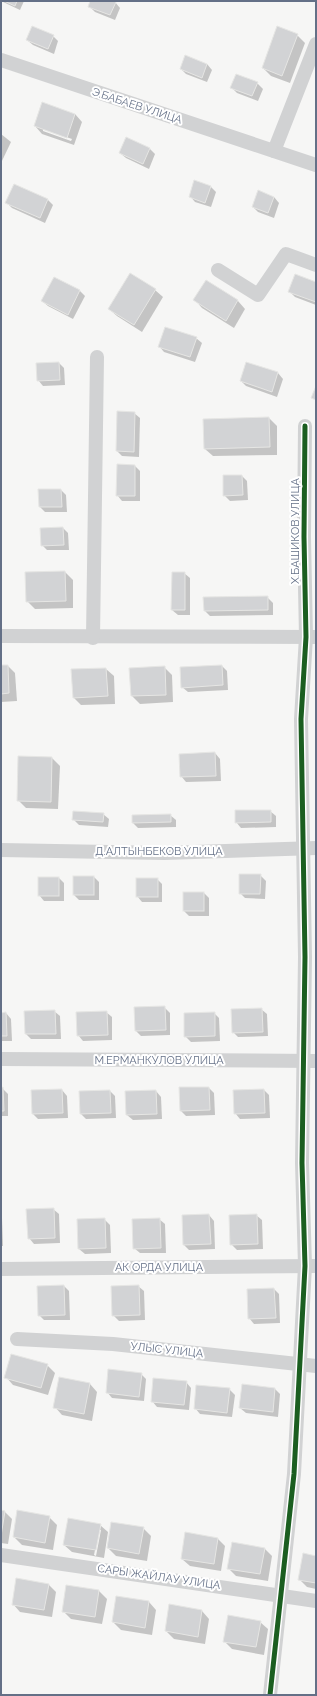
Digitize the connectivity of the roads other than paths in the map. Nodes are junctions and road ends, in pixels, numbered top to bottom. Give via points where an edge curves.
1 (316, 44) edge
2 (1, 60) edge
3 (274, 151) junction
4 (316, 165) edge
5 (316, 265) edge
6 (218, 270) dead end
7 (97, 357) dead end
8 (305, 426) dead end
9 (1, 636) edge
10 (311, 637) edge
11 (93, 638) junction
12 (309, 848) edge
13 (1, 850) edge
14 (1, 1059) edge
15 (309, 1061) edge
16 (311, 1266) edge
17 (1, 1269) edge
18 (17, 1339) dead end
19 (300, 1364) junction
20 (316, 1366) edge
21 (1, 1555) edge
22 (281, 1595) junction
23 (316, 1601) edge
24 (270, 1695) edge

1 - 3 street
2 - 3 street, Э.БАБАЕВ УЛИЦА
3 - 4 street, Э.БАБАЕВ УЛИЦА
5 - 6 street via 286,254 258,295
7 - 11 street
8 - 10 street, Х.БАШИКОВ УЛИЦА via 304,537
9 - 11 street
10 - 11 street
10 - 12 street, Х.БАШИКОВ УЛИЦА via 301,719
12 - 13 street, Д.АЛТЫНБЕКОВ УЛИЦА via 164,852
12 - 15 street, Х.БАШИКОВ УЛИЦА via 305,957
14 - 15 street, М.ЕРМАНКУЛОВ УЛИЦА
15 - 16 street, Х.БАШИКОВ УЛИЦА via 302,1163
16 - 17 street, АК ОРДА УЛИЦА
16 - 19 street, Х.БАШИКОВ УЛИЦА
18 - 19 street, УЛЫС УЛИЦА via 113,1344
19 - 20 street, УЛЫС УЛИЦА
19 - 22 street, Х.БАШИКОВ УЛИЦА via 294,1474
21 - 22 street, САРЫ ЖАЙЛАУ УЛИЦА
22 - 23 street, САРЫ ЖАЙЛАУ УЛИЦА
22 - 24 street, Х.БАШИКОВ УЛИЦА

